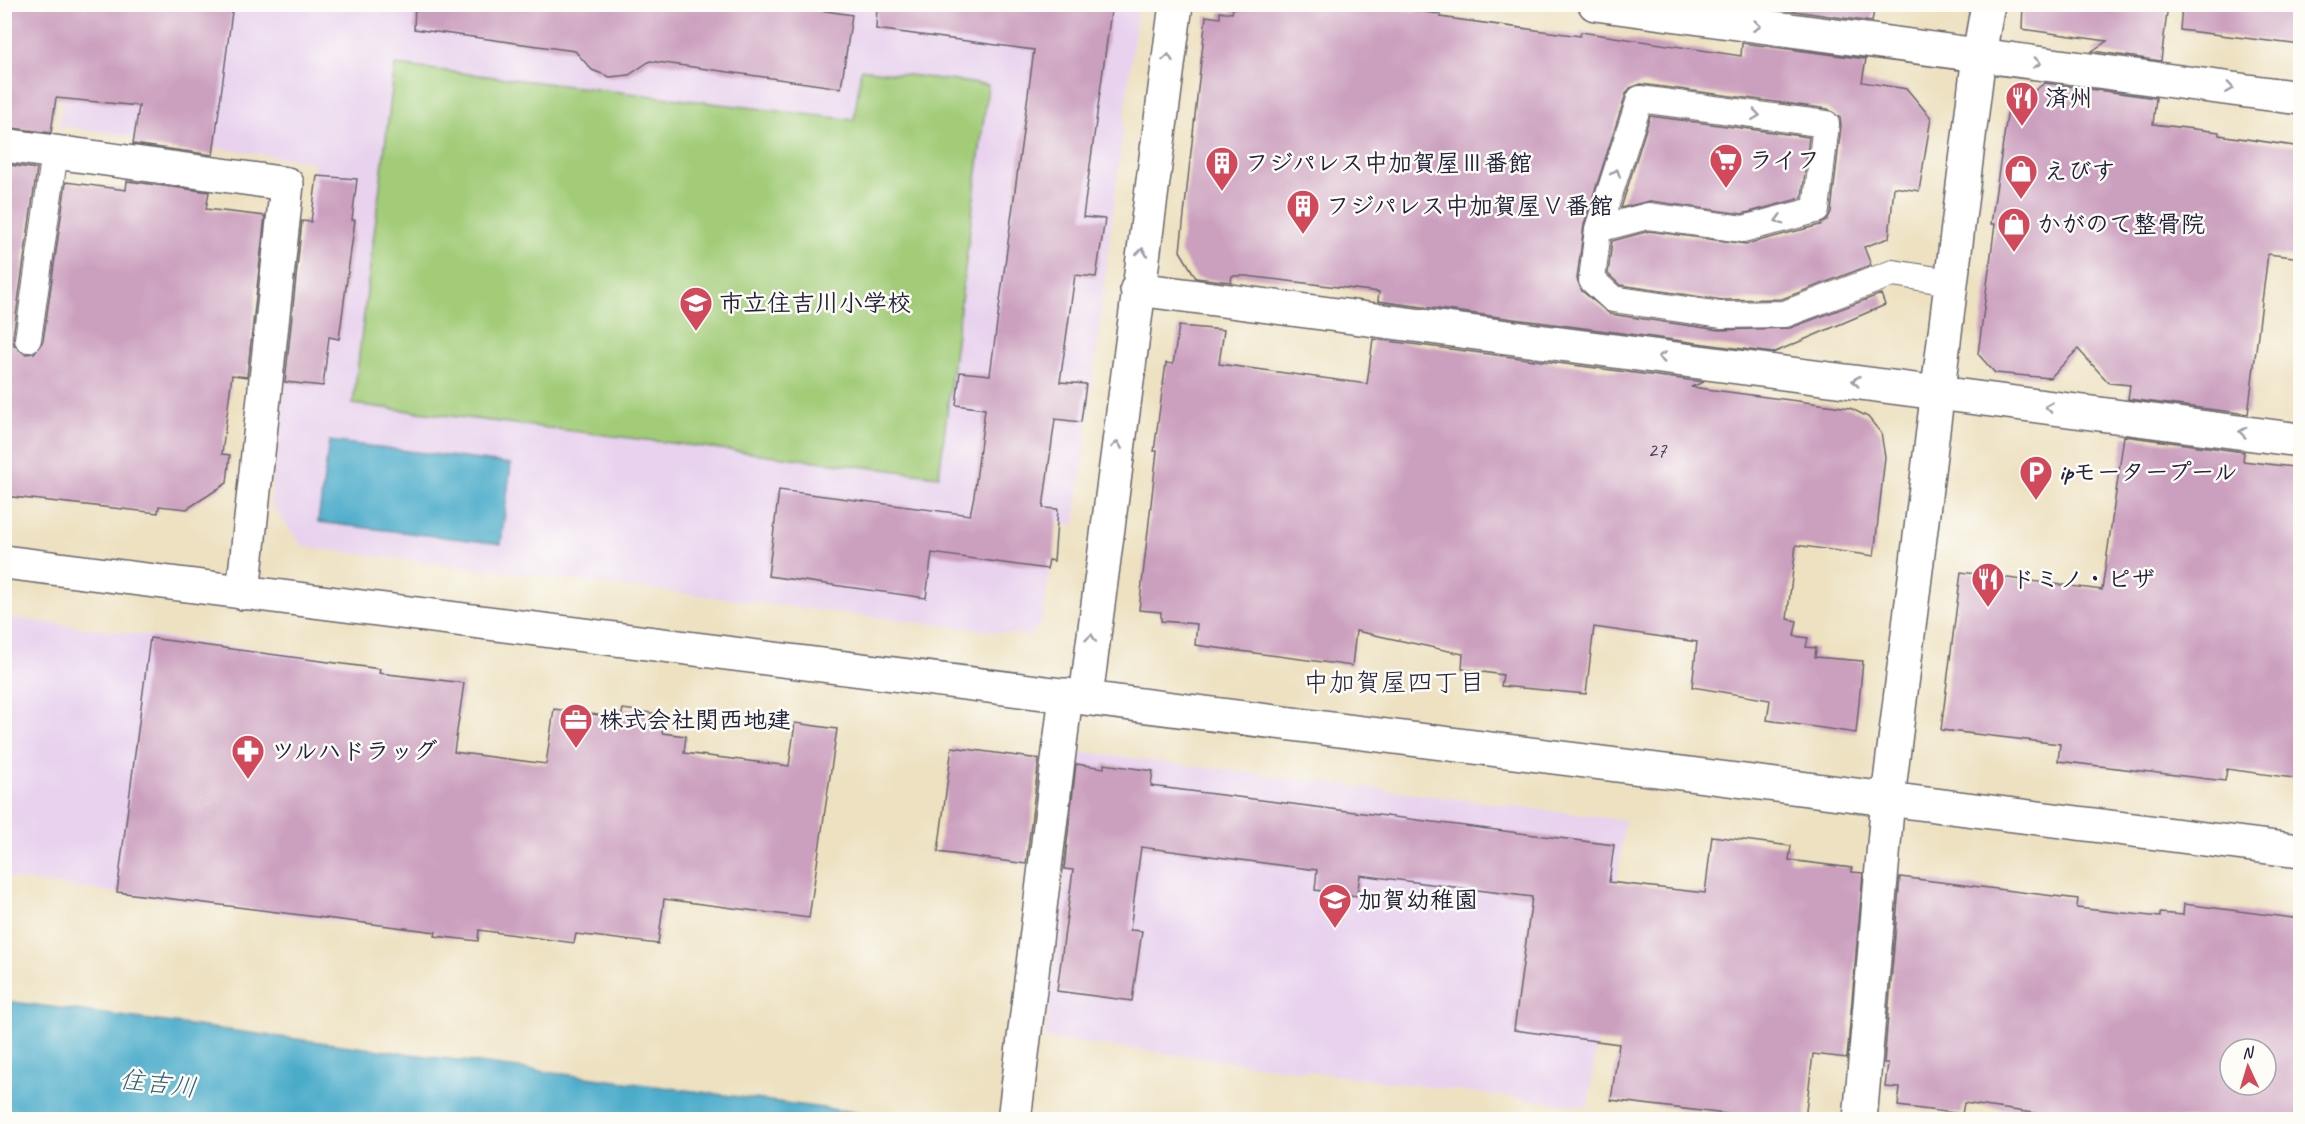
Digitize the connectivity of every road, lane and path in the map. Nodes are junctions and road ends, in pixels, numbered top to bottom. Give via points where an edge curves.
1 (1176, 4) edge
2 (1595, 4) edge
3 (1984, 28) edge
4 (2301, 98) edge
5 (4, 145) edge
6 (55, 153) junction
7 (1598, 229) junction
8 (1950, 282) junction
9 (1137, 289) junction
10 (28, 339) dead end
11 (1938, 392) junction
12 (2301, 440) edge
13 (4, 562) edge
14 (243, 593) junction
15 (1076, 696) junction
16 (1888, 798) junction
17 (2301, 851) edge
18 (1014, 1119) edge
19 (1860, 1119) edge

9 -> 1 street
2 -> 3 street
3 -> 4 street
3 - 8 street
5 - 6 street
6 - 10 lane
6 - 14 street via 287,184
7 -> 7 lane via 1640,99 1826,124 1816,210 1743,229 1648,216
7 - 8 lane via 1592,280 1613,299 1721,315 1785,314 1893,273
8 - 11 street
11 -> 9 street
15 -> 9 street
12 -> 11 street
11 - 16 street
13 - 14 street
14 - 15 street
15 - 16 street
15 - 18 street
16 - 17 street
16 - 19 street

